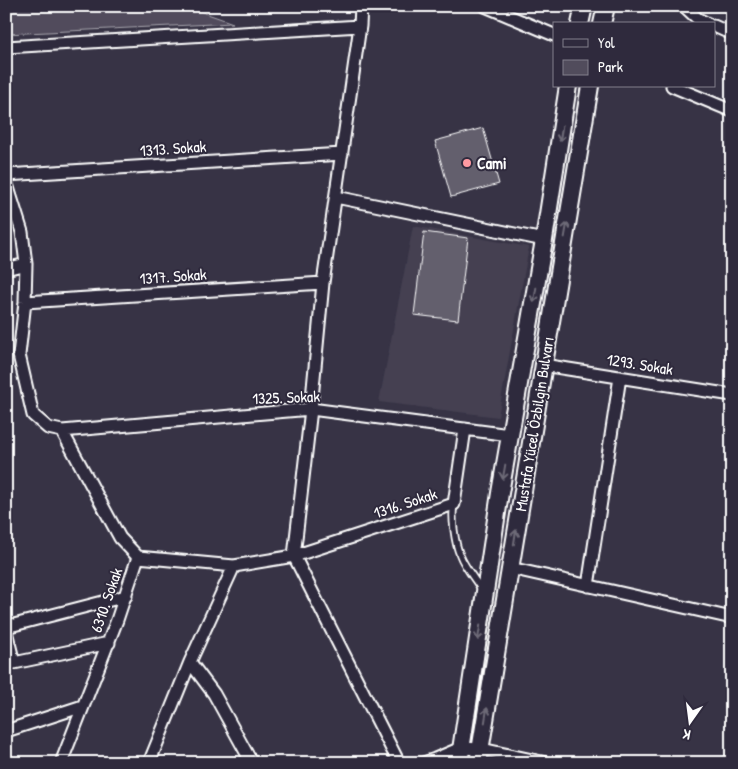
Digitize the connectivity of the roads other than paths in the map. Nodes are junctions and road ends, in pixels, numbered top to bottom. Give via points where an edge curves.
1 (361, 6) edge
2 (485, 6) edge
3 (584, 6) edge
4 (606, 6) edge
5 (684, 6) edge
6 (580, 22) edge
7 (602, 22) edge
8 (704, 22) edge
9 (360, 26) junction
10 (716, 27) edge
11 (732, 34) edge
12 (553, 35) edge
13 (6, 47) edge
14 (568, 88) edge
15 (590, 88) edge
16 (677, 88) edge
17 (732, 111) edge
18 (342, 154) junction
19 (6, 175) edge
20 (6, 181) edge
21 (336, 197) junction
22 (544, 240) junction
23 (26, 264) junction
24 (6, 269) edge
25 (323, 283) junction
26 (26, 302) junction
27 (543, 364) junction
28 (620, 377) junction
29 (732, 395) edge
30 (311, 409) junction
31 (465, 429) junction
32 (62, 431) junction
33 (510, 435) junction
34 (454, 504) junction
35 (294, 556) junction
36 (138, 557) junction
37 (234, 566) junction
38 (510, 568) junction
39 (588, 586) junction
40 (485, 594) junction
41 (126, 596) junction
42 (732, 618) edge
43 (6, 629) edge
44 (109, 643) junction
45 (190, 662) junction
46 (10, 664) edge
47 (83, 706) junction
48 (6, 731) edge
49 (460, 756) edge
50 (480, 756) edge
51 (503, 758) edge
52 (61, 763) edge
53 (149, 763) edge
54 (252, 763) edge
55 (399, 763) edge
56 (423, 763) edge
57 (546, 763) edge

1 - 9 street
2 - 12 street
3 - 6 street
4 - 7 street
5 - 8 street
9 - 13 street
9 - 18 street
10 - 11 street
14 -> 22 street, Mustafa Yücel Özbilgin Bulvarı
27 -> 15 street, Mustafa Yücel Özbilgin Bulvarı
16 - 17 street
18 - 19 street, 1313. Sokak
18 - 21 street
20 - 23 street via 22,232
21 - 22 street
21 - 25 street
22 -> 33 street, Mustafa Yücel Özbilgin Bulvarı
23 - 24 street
23 - 26 street
25 - 26 street, 1317. Sokak
25 - 30 street
26 - 32 street via 19,355 33,415 48,428
27 - 28 street, 1293. Sokak
38 -> 27 street, Mustafa Yücel Özbilgin Bulvarı
28 - 29 street, 1293. Sokak
28 - 39 street
30 - 31 street, 1325. Sokak
30 - 32 street, 1325. Sokak
30 - 35 street
31 - 33 street, 1325. Sokak
31 - 34 street, 1316. Sokak
32 - 36 street, 6310. Sokak via 120,538
33 -> 40 street, Mustafa Yücel Özbilgin Bulvarı
34 - 35 street, 1316. Sokak
34 - 40 lane via 453,526 460,555
35 - 37 street, 1316. Sokak
35 - 55 street
36 - 37 street, 1316. Sokak
36 - 41 street, 6310. Sokak
37 - 45 street
38 - 39 street
50 -> 38 street, Mustafa Yücel Özbilgin Bulvarı
39 - 42 street
40 -> 49 street, Mustafa Yücel Özbilgin Bulvarı
41 - 43 street
41 - 44 street, 6310. Sokak
43 - 46 street
44 - 46 street
44 - 47 street, 6310. Sokak
45 - 53 street
45 - 54 street via 214,694
47 - 48 street
47 - 52 street, 6310. Sokak
49 - 50 street
49 - 56 street
50 - 51 street
51 - 57 street

